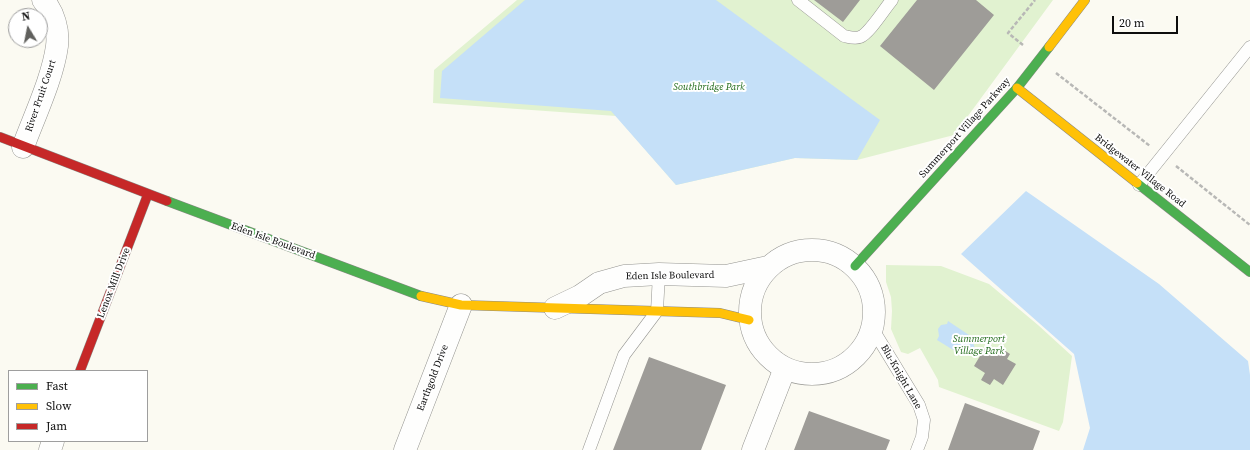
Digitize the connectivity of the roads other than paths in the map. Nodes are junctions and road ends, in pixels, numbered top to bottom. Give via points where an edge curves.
1 (43, 0) edge
2 (798, 0) edge
3 (892, 0) edge
4 (1085, 0) edge
5 (1250, 47) edge
6 (1017, 88) junction
7 (0, 138) edge
8 (23, 147) junction
9 (1139, 184) junction
10 (148, 194) junction
11 (855, 266) junction
12 (768, 267) junction
13 (1250, 272) edge
14 (658, 274) junction
15 (461, 305) junction
16 (555, 308) junction
17 (657, 311) junction
18 (750, 320) junction
19 (872, 328) junction
20 (785, 368) junction
21 (80, 370) edge
22 (404, 450) edge
23 (589, 450) edge
24 (753, 450) edge
25 (917, 450) edge

1 - 8 street, River Fruit Court via 56,27 57,46 50,75
2 - 3 lane via 844,36 851,38 866,33
4 - 6 street, Summerport Village Parkway
5 - 9 lane
6 - 9 street, Bridgewater Village Road
6 - 11 street, Summerport Village Parkway
7 - 8 street, Eden Isle Boulevard
8 - 10 street, Eden Isle Boulevard
9 - 13 street, Bridgewater Village Road
10 - 15 street, Eden Isle Boulevard via 420,296
10 - 21 street, Lenox Mill Drive
11 - 12 street via 835,253 811,249 788,254
11 - 19 street via 865,279 872,295 875,311
12 - 14 street, Eden Isle Boulevard via 726,276
12 - 18 street via 752,292
14 - 16 street, Eden Isle Boulevard via 624,276 599,284
14 - 17 lane
15 - 16 street, Eden Isle Boulevard
15 - 22 street, Earthgold Drive
16 - 17 street, Eden Isle Boulevard
17 - 18 street, Eden Isle Boulevard via 720,313
17 - 23 lane via 624,355
18 - 20 street via 756,340 768,356
19 - 20 street via 863,348 847,363 827,372 806,374
19 - 25 lane, Blu-Knight Lane via 919,405 924,420
20 - 24 street

